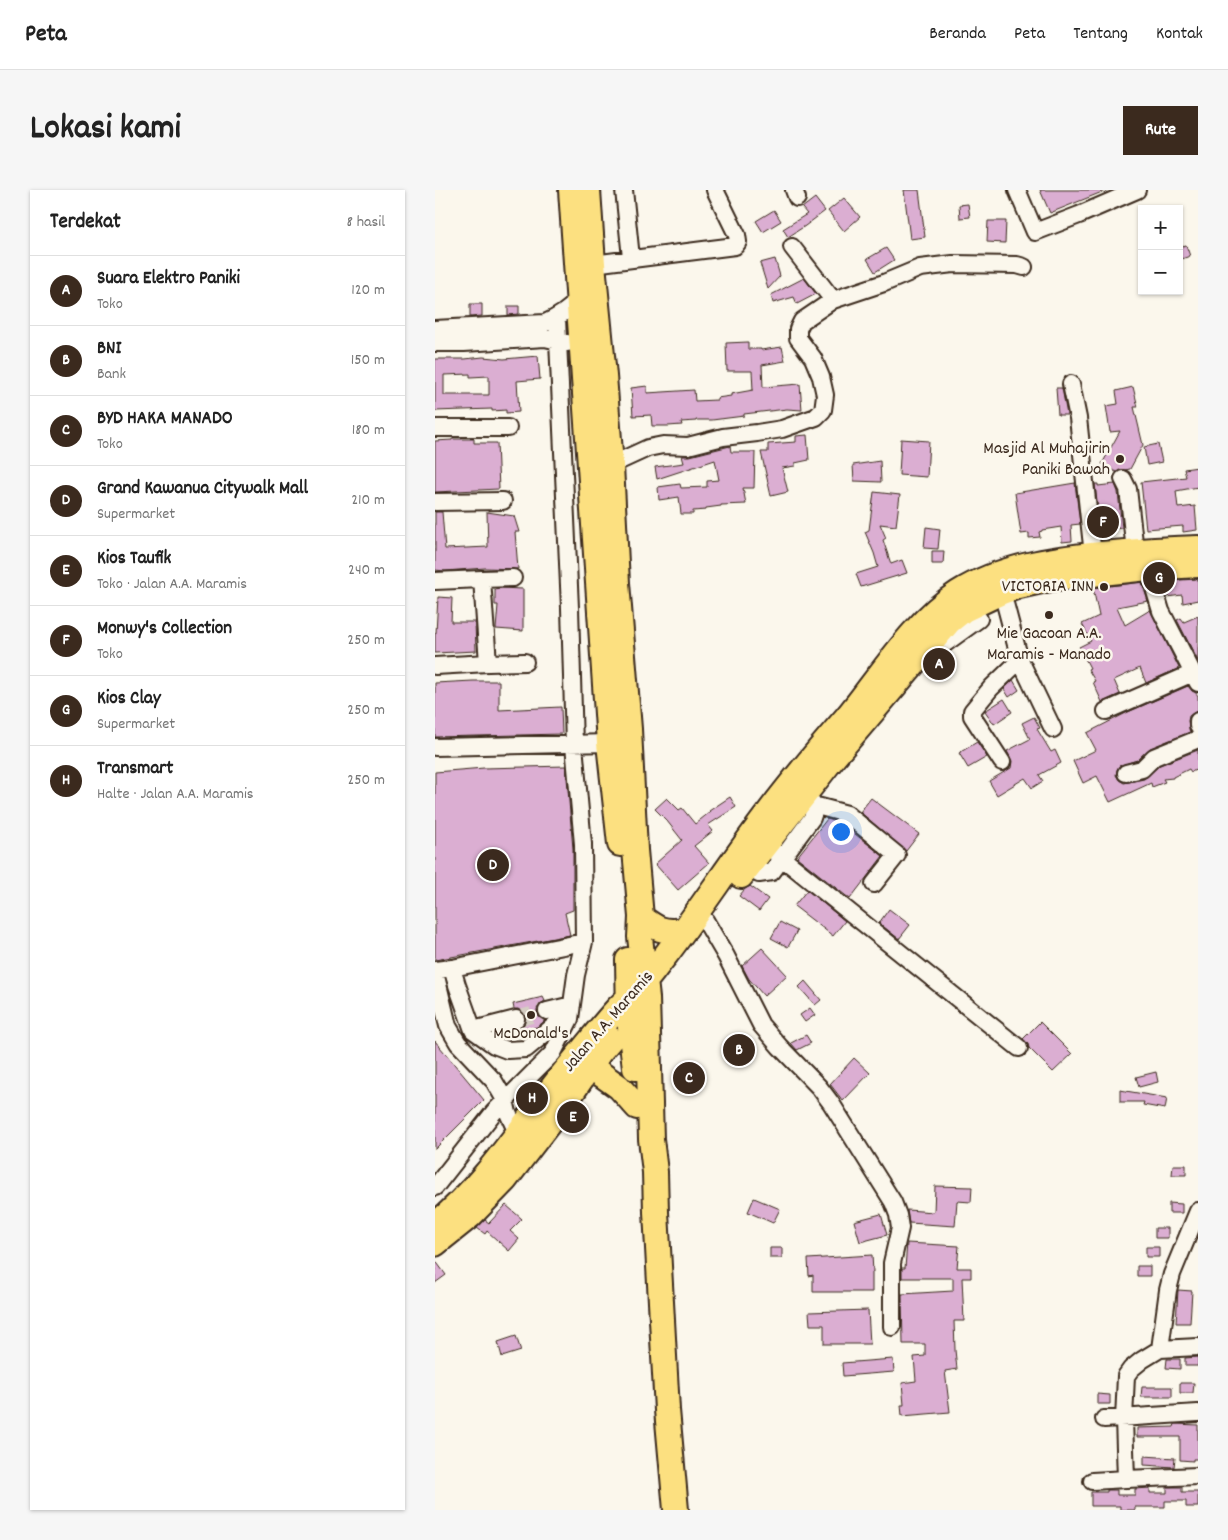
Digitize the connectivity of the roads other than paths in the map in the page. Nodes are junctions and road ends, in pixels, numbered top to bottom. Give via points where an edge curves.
1 (586, 190) edge
2 (624, 190) edge
3 (715, 190) edge
4 (1017, 190) edge
5 (1137, 190) edge
6 (792, 247) dead end
7 (631, 258) junction
8 (593, 264) junction
9 (1024, 267) dead end
10 (578, 300) junction
11 (833, 300) junction
12 (557, 318) junction
13 (435, 329) edge
14 (558, 340) junction
15 (435, 343) edge
16 (582, 354) junction
17 (1071, 384) dead end
18 (435, 428) edge
19 (508, 428) dead end
20 (611, 466) junction
21 (1123, 479) dead end
22 (503, 501) dead end
23 (435, 502) edge
24 (1198, 548) edge
25 (1093, 555) junction
26 (1142, 560) junction
27 (1198, 566) edge
28 (513, 578) dead end
29 (481, 579) junction
30 (435, 582) edge
31 (1002, 592) junction
32 (971, 607) junction
33 (931, 653) dead end
34 (1020, 660) junction
35 (525, 662) dead end
36 (488, 663) junction
37 (435, 666) edge
38 (1196, 678) edge
39 (1106, 710) dead end
40 (1198, 721) edge
41 (1198, 726) edge
42 (1053, 729) dead end
43 (1198, 739) edge
44 (609, 743) junction
45 (574, 744) junction
46 (435, 747) edge
47 (1002, 762) dead end
48 (1126, 773) dead end
49 (809, 801) junction
50 (775, 851) junction
51 (874, 884) dead end
52 (641, 917) junction
53 (705, 920) junction
54 (683, 930) junction
55 (584, 942) junction
56 (627, 951) junction
57 (452, 968) junction
58 (435, 971) edge
59 (638, 998) junction
60 (547, 1011) tunnel mouth
61 (571, 1012) junction
62 (516, 1019) tunnel mouth
63 (606, 1022) junction
64 (473, 1030) junction
65 (1019, 1048) dead end
66 (591, 1067) junction
67 (505, 1100) junction
68 (637, 1107) junction
69 (520, 1130) junction
70 (648, 1172) junction
71 (435, 1187) edge
72 (1198, 1211) edge
73 (435, 1225) edge
74 (1194, 1232) edge
75 (435, 1244) edge
76 (892, 1328) dead end
77 (1198, 1348) edge
78 (1160, 1350) junction
79 (1198, 1413) edge
80 (1104, 1419) dead end
81 (1124, 1419) junction
82 (1198, 1476) edge
83 (1126, 1478) junction
84 (1092, 1481) dead end
85 (660, 1510) edge
86 (676, 1510) edge

1 - 8 highway
1 - 10 highway
2 - 7 street
3 - 7 street via 737,235 735,246
4 - 5 street via 1035,232
6 - 11 street
7 - 8 street
8 - 20 highway
9 - 11 street via 953,264 920,268
10 - 12 street
10 - 16 highway
11 - 20 street via 802,321 798,329 798,338 813,358 825,395 823,410 817,417 781,429 723,437 688,446 648,448
12 - 13 street via 545,324
12 - 14 street
14 - 15 street via 531,338
14 - 16 street
14 - 45 street
16 - 44 highway
17 - 25 street
18 - 19 street
20 - 52 highway
21 - 26 street via 1128,489
22 - 23 street
24 - 26 highway
25 - 26 highway, Jalan A.A. Maramis
25 - 54 highway, Jalan A.A. Maramis via 1049,560 987,578 935,610 773,807
26 - 27 highway
26 - 31 highway
26 - 38 street via 1161,611
28 - 29 street
29 - 30 street
29 - 36 street
31 - 32 highway
31 - 34 street
32 - 33 street via 979,619
32 - 49 highway via 949,622 834,757
34 - 42 street
34 - 47 street via 972,711 972,716
35 - 36 street
36 - 37 street
38 - 39 street
40 - 41 street
43 - 48 street via 1155,757 1142,769
44 - 45 street
44 - 56 highway
45 - 46 street
45 - 55 street via 583,844
49 - 50 highway
49 - 51 street via 847,814 897,855
50 - 53 highway via 747,868
50 - 65 street
52 - 54 highway via 659,929 669,932
52 - 59 highway
53 - 59 highway
53 - 76 street via 761,1025 831,1103 893,1202 900,1228 892,1263
54 - 59 highway, Jalan A.A. Maramis
55 - 57 street
55 - 61 street
56 - 59 highway
56 - 63 highway
57 - 58 street
57 - 64 street
58 - 67 street via 448,1026 458,1043 495,1081
59 - 63 highway, Jalan A.A. Maramis
59 - 66 highway
59 - 68 highway
59 - 70 highway via 651,1130
60 - 61 street
61 - 64 street via 527,1049 507,1050
61 - 67 street via 553,1053
62 - 64 street
63 - 69 highway, Jalan A.A. Maramis
66 - 68 highway via 619,1087
66 - 75 highway via 505,1180 470,1216
67 - 69 street via 513,1124
67 - 71 street
68 - 70 highway
69 - 73 highway, Jalan A.A. Maramis via 482,1179
70 - 85 highway via 653,1415
70 - 86 highway
72 - 74 street
74 - 78 street via 1172,1274
77 - 78 street
78 - 81 street via 1141,1360 1126,1376
79 - 81 street
80 - 81 street
81 - 83 street
82 - 83 street
83 - 84 street

